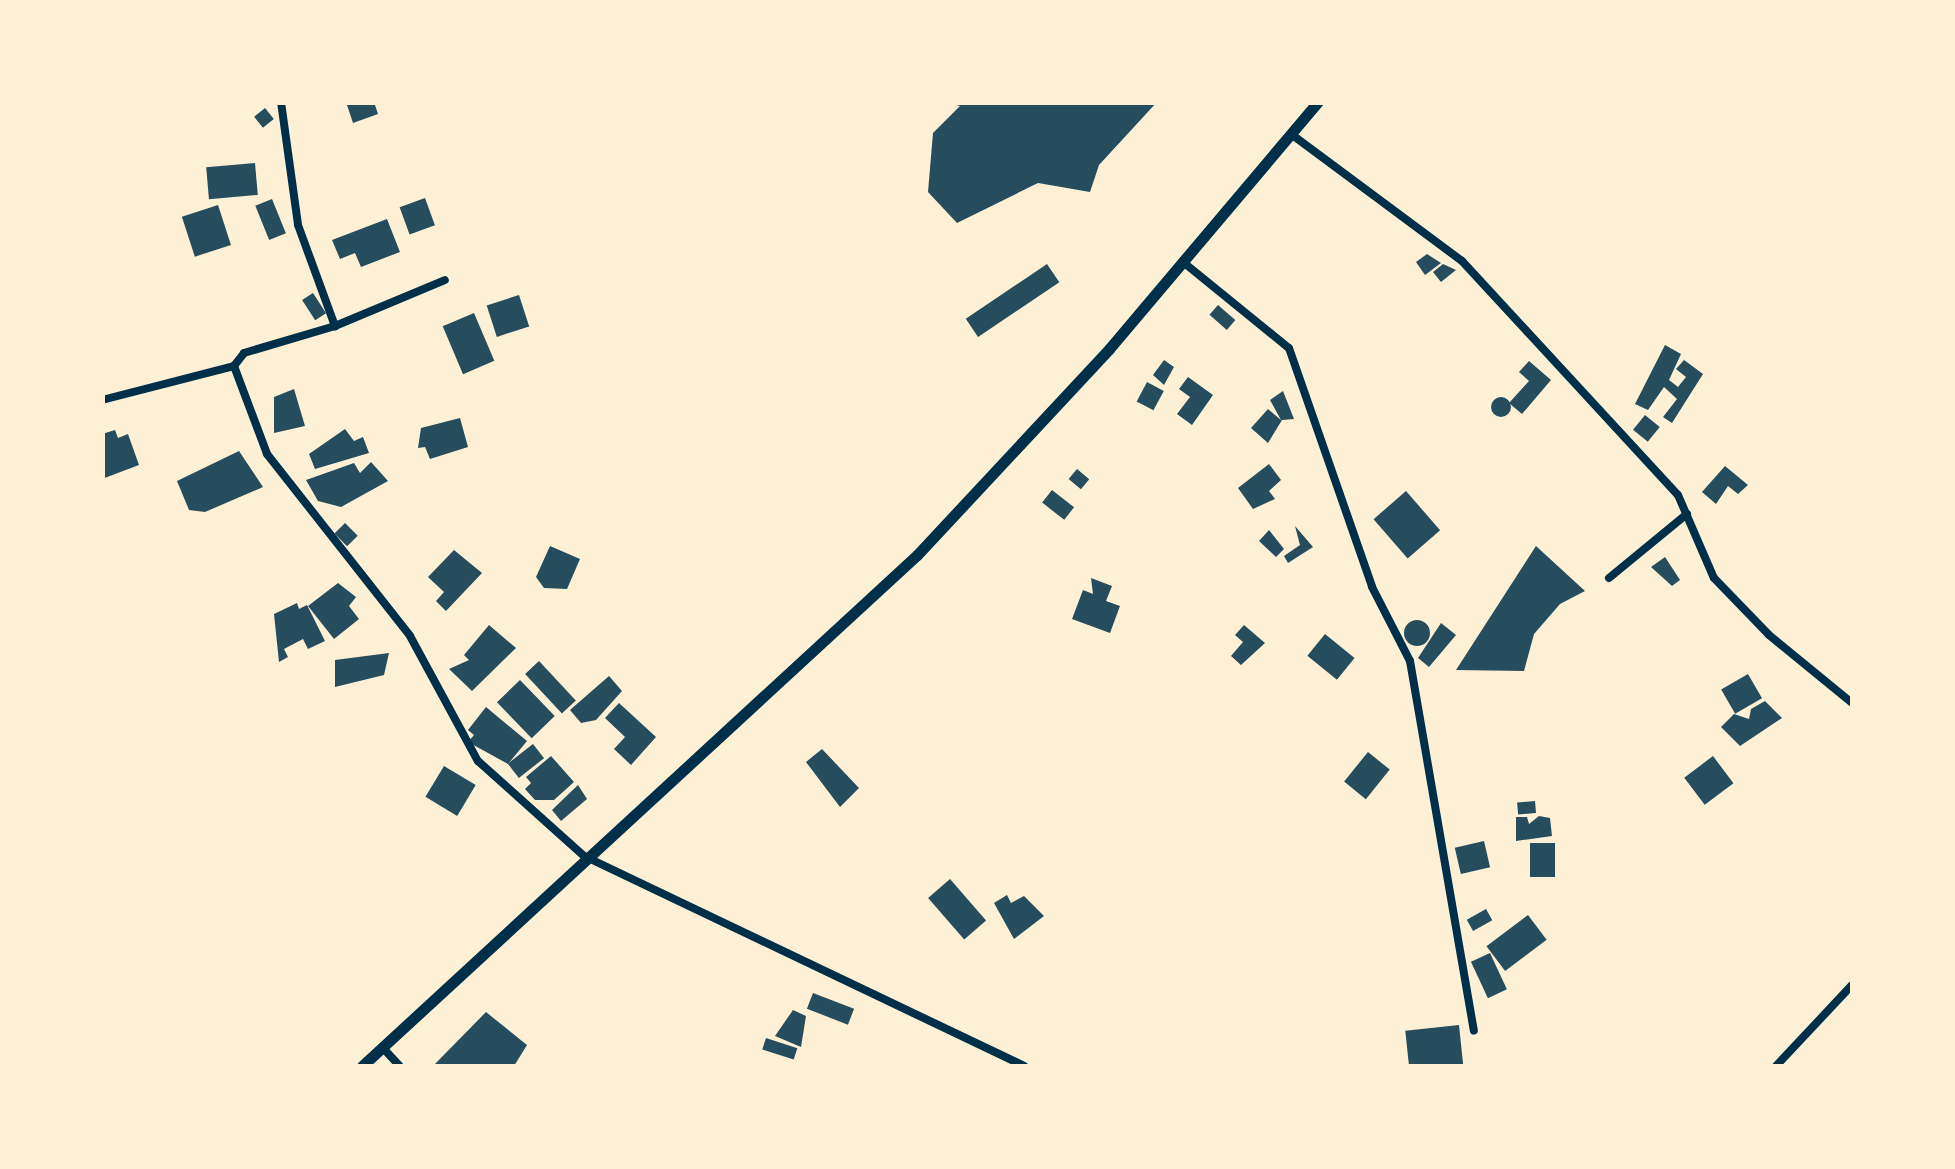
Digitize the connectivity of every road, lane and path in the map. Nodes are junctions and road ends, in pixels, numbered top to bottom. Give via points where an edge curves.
1 (281, 102) edge
2 (1318, 102) edge
3 (1292, 134) junction
4 (1182, 262) junction
5 (445, 280) dead end
6 (335, 326) junction
7 (234, 366) junction
8 (102, 400) edge
9 (1687, 514) junction
10 (1609, 578) dead end
11 (1852, 702) edge
12 (584, 856) junction
13 (1852, 986) edge
14 (1474, 1030) dead end
15 (382, 1048) junction
16 (362, 1066) edge
17 (400, 1066) edge
18 (1024, 1066) edge
19 (1776, 1066) edge

1 - 6 street via 298,225
2 - 3 main road
3 - 4 main road
3 - 9 street via 1462,261 1530,342 1632,439
4 - 12 main road via 917,555
4 - 14 street via 1289,348 1372,587 1410,661
5 - 6 street
6 - 7 street via 244,353
7 - 8 street
7 - 12 street via 267,454 410,636 478,761
9 - 10 street
9 - 11 street via 1714,578 1769,635
12 - 15 main road
12 - 18 street
13 - 19 street
15 - 16 main road
15 - 17 street

